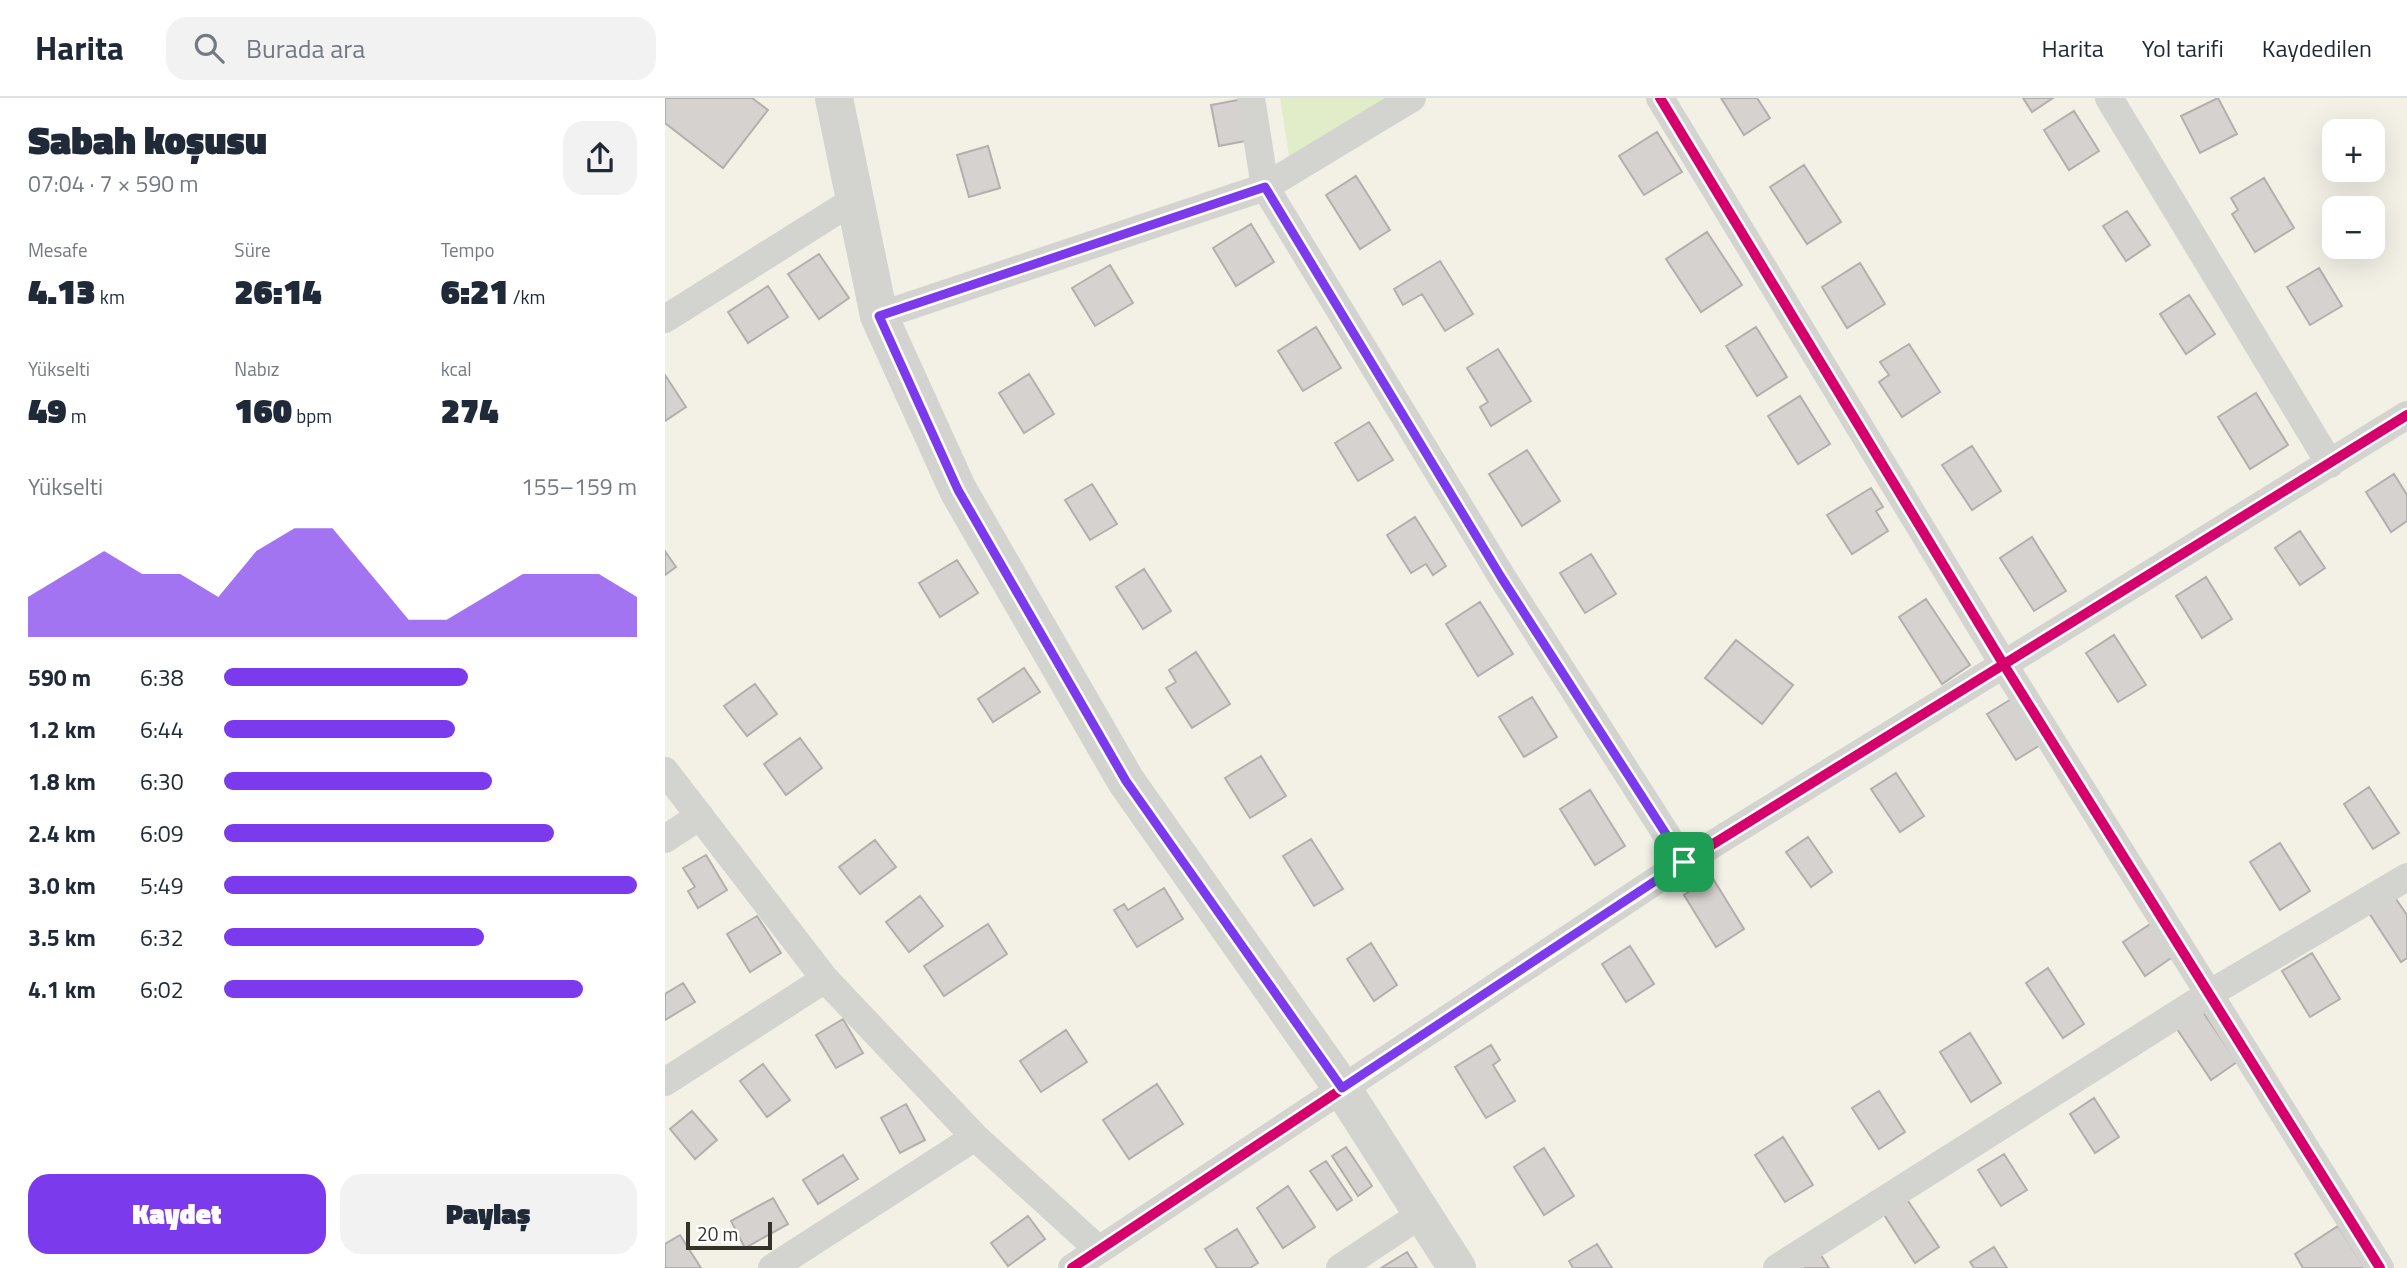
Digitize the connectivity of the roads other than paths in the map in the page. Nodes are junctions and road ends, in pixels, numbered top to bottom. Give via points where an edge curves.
1 (834, 98) edge
2 (1251, 98) edge
3 (1412, 98) edge
4 (1660, 98) edge
5 (2109, 98) edge
6 (1265, 187) junction
7 (854, 200) junction
8 (879, 316) junction
9 (665, 319) edge
10 (2407, 415) edge
11 (2330, 464) junction
12 (2004, 665) junction
13 (665, 771) edge
14 (700, 816) junction
15 (665, 839) edge
16 (1684, 862) junction
17 (2407, 877) edge
18 (825, 979) junction
19 (2209, 993) junction
20 (665, 1082) edge
21 (1342, 1088) junction
22 (975, 1137) junction
23 (1423, 1213) junction
24 (1099, 1250) junction
25 (772, 1268) edge
26 (1072, 1268) edge
27 (1340, 1268) edge
28 (1457, 1268) edge
29 (1777, 1268) edge
30 (2380, 1268) edge

1 - 7 street
2 - 6 street
3 - 6 street
4 - 12 street
5 - 11 street
6 - 8 street
6 - 16 street via 1501,577
7 - 8 street
7 - 9 street
8 - 21 street via 958,490 1126,781
10 - 11 street
11 - 12 street
12 - 16 street
12 - 19 street
13 - 14 street
14 - 15 street
14 - 18 street
16 - 21 street
17 - 19 street
18 - 20 street
18 - 22 street
19 - 29 street
19 - 30 street
21 - 23 street
21 - 24 street
22 - 24 street
22 - 25 street
23 - 27 street
23 - 28 street
24 - 26 street

